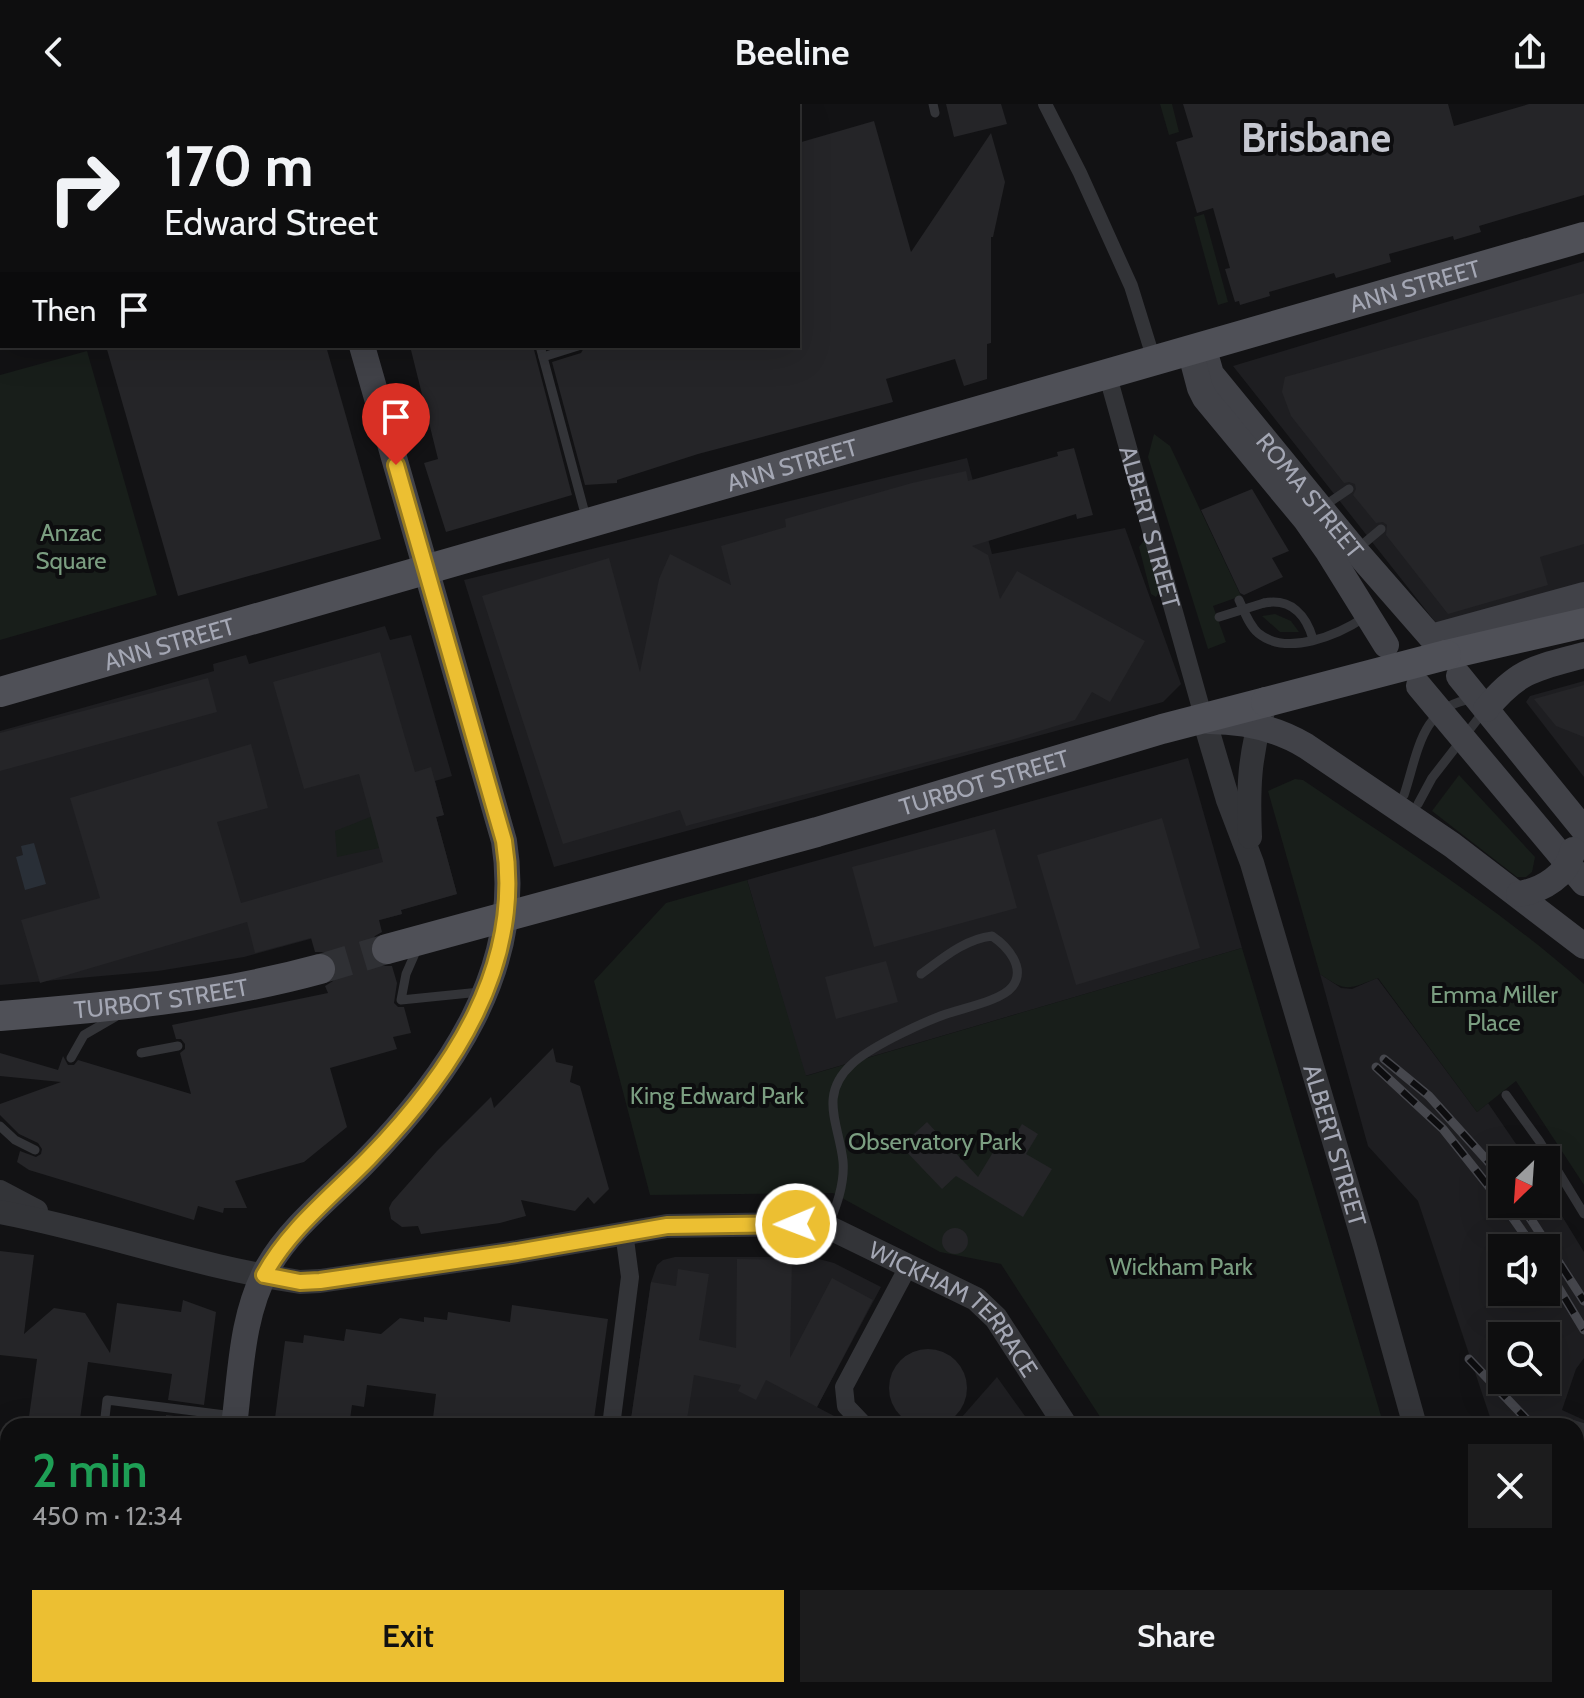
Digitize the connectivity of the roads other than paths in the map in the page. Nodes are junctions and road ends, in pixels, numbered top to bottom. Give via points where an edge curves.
1 (1045, 104) edge
2 (1584, 237) edge
3 (363, 348) edge
4 (564, 348) edge
5 (1197, 348) junction
6 (542, 351) edge
7 (1154, 360) junction
8 (1107, 373) junction
9 (1349, 489) dead end
10 (1314, 514) junction
11 (588, 524) junction
12 (1381, 529) dead end
13 (1355, 550) junction
14 (426, 570) junction
15 (1584, 595) edge
16 (1239, 600) dead end
17 (1367, 616) junction
18 (1219, 617) dead end
19 (1584, 623) edge
20 (1313, 639) junction
21 (1386, 645) dead end
22 (1584, 655) edge
23 (1459, 676) dead end
24 (1419, 686) dead end
25 (0, 692) edge
26 (1482, 704) junction
27 (1439, 711) junction
28 (1262, 714) junction
29 (1198, 721) junction
30 (1462, 739) junction
31 (1523, 753) junction
32 (1404, 795) dead end
33 (1418, 804) dead end
34 (1584, 830) edge
35 (1252, 863) junction
36 (1576, 873) edge
37 (1519, 894) junction
38 (507, 915) junction
39 (423, 939) junction
40 (1584, 946) edge
41 (387, 949) tunnel mouth
42 (320, 969) tunnel mouth
43 (921, 974) dead end
44 (487, 992) junction
45 (140, 1005) junction
46 (0, 1016) edge
47 (178, 1046) dead end
48 (141, 1053) dead end
49 (71, 1058) dead end
50 (1506, 1095) dead end
51 (0, 1126) edge
52 (35, 1150) dead end
53 (0, 1192) edge
54 (0, 1212) edge
55 (1584, 1214) edge
56 (59, 1223) junction
57 (828, 1227) junction
58 (624, 1232) junction
59 (909, 1265) junction
60 (264, 1275) junction
61 (105, 1418) edge
62 (217, 1418) edge
63 (235, 1418) edge
64 (612, 1418) edge
65 (857, 1418) edge
66 (1061, 1418) edge
67 (1413, 1418) edge

1 - 7 street via 1131,286
2 - 5 main road, ANN STREET
3 - 14 main road
4 - 6 lane
5 - 7 main road, ANN STREET
5 - 10 main road, ROMA STREET via 1205,398
6 - 11 lane
7 - 8 main road, ANN STREET
8 - 11 main road, ANN STREET
8 - 29 street, ALBERT STREET
9 - 10 lane
10 - 13 main road, ROMA STREET
10 - 17 main road, ROMA STREET
11 - 14 main road, ANN STREET
12 - 13 lane
13 - 15 main road, ROMA STREET via 1431,637
14 - 25 main road, ANN STREET
14 - 38 main road via 504,841
16 - 20 lane via 1266,638 1286,644
17 - 20 lane
17 - 21 main road, ROMA STREET
18 - 20 lane, bridge via 1264,603 1283,603 1297,610
19 - 28 main road, TURBOT STREET, bridge via 1478,647
22 - 26 main road via 1533,668
23 - 26 main road
24 - 27 main road
26 - 27 lane via 1458,702
26 - 30 lane
26 - 31 main road
27 - 30 main road
27 - 32 lane via 1425,731
28 - 29 main road, TURBOT STREET
28 - 35 street, ALBERT STREET via 1248,782
28 - 37 main road
29 - 35 street, ALBERT STREET
29 - 38 main road, TURBOT STREET
30 - 33 lane
30 - 36 main road
31 - 34 main road
31 - 36 main road via 1530,784 1573,843
35 - 67 street, ALBERT STREET
36 - 37 main road
37 - 40 main road
38 - 39 main road, TURBOT STREET
38 - 44 main road
39 - 41 main road, TURBOT STREET
39 - 44 lane via 406,974 401,1000
42 - 45 main road, TURBOT STREET
43 - 57 lane via 963,945 992,936 1011,952 1017,969 1012,987 999,996 937,1017 853,1062 840,1077 832,1106 843,1176
44 - 60 main road via 420,1099 286,1240
45 - 46 main road, TURBOT STREET
45 - 49 lane via 90,1030
47 - 48 lane
50 - 55 lane
51 - 52 lane
53 - 56 street, WICKHAM TERRACE
54 - 56 street, WICKHAM TERRACE
56 - 60 street, WICKHAM TERRACE via 172,1256
57 - 58 street, WICKHAM TERRACE via 667,1226
57 - 59 street, WICKHAM TERRACE
58 - 60 street, WICKHAM TERRACE via 320,1281
58 - 64 street via 630,1277
59 - 65 street via 844,1387 846,1406
59 - 66 street, WICKHAM TERRACE via 976,1299 996,1318
60 - 63 main road via 247,1319
61 - 62 lane via 107,1400

